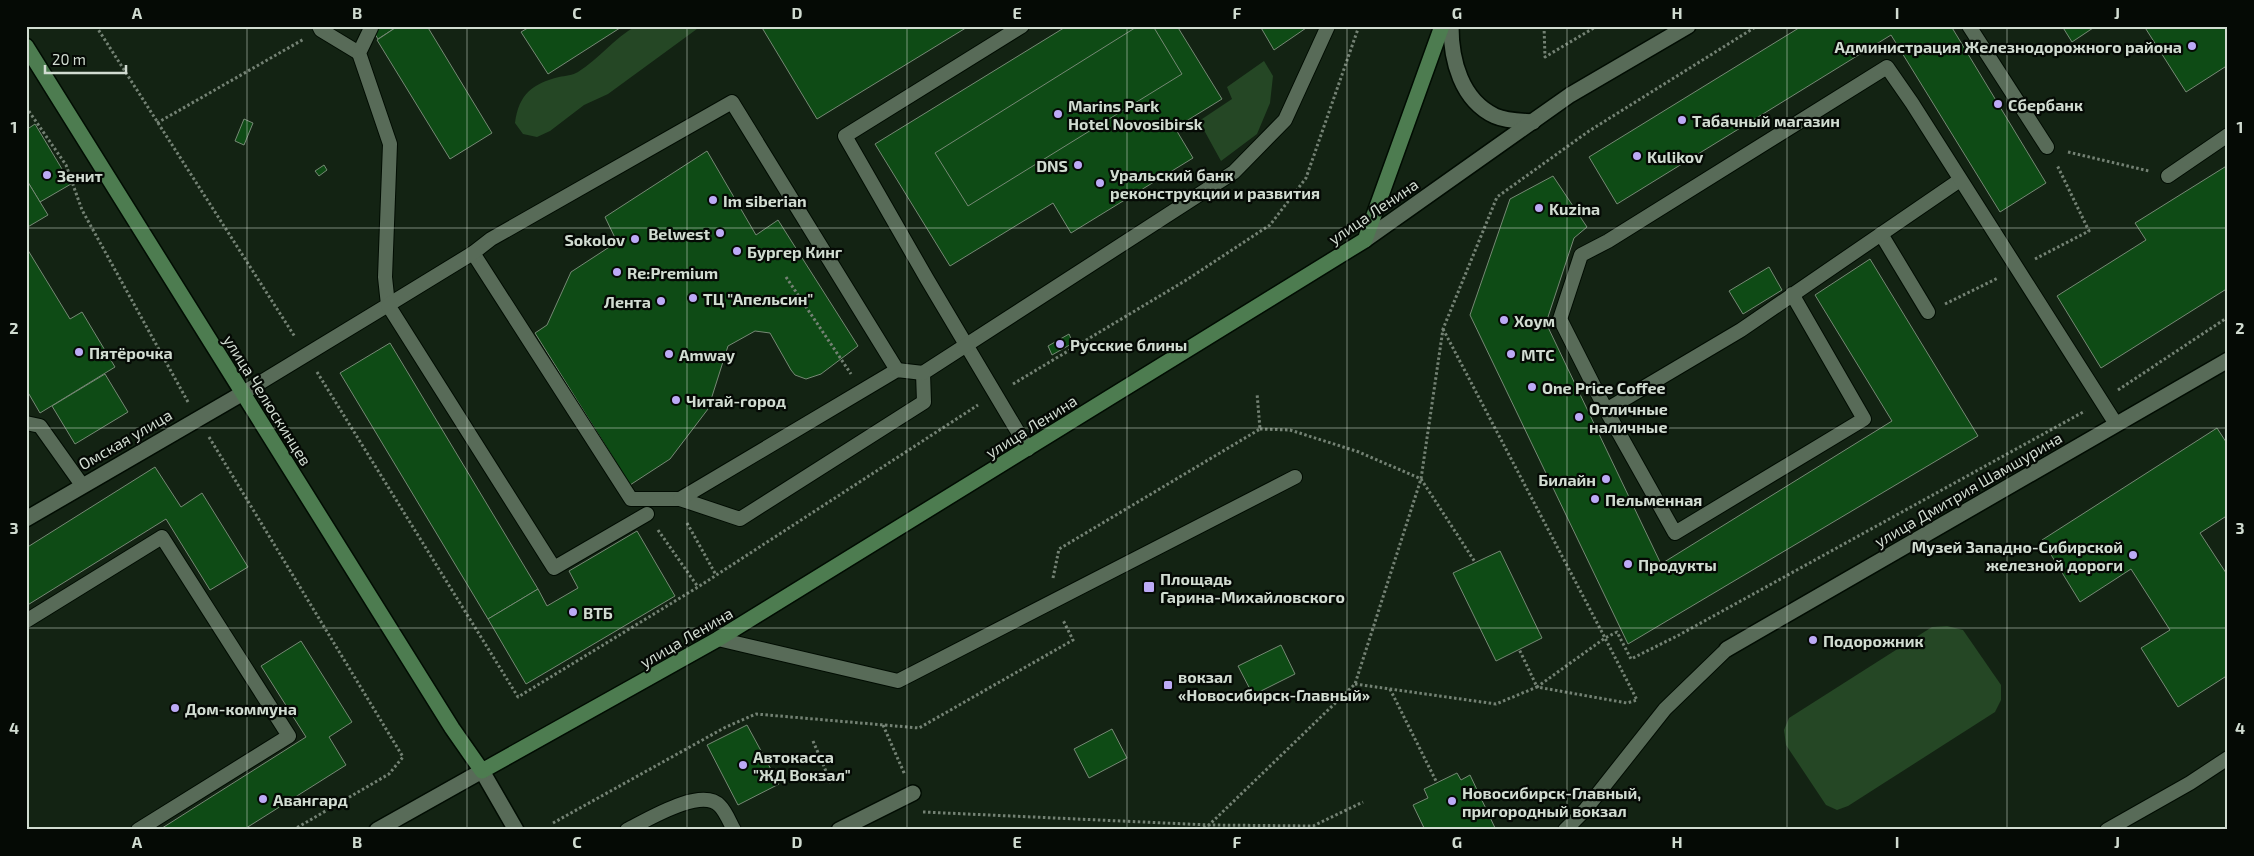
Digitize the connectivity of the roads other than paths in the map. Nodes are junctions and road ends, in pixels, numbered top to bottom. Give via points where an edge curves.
1 (1022, 26) edge
2 (1328, 26) edge
3 (1442, 26) edge
4 (1451, 26) edge
5 (1688, 26) edge
6 (1970, 26) edge
7 (320, 28) edge
8 (371, 28) dead end
9 (28, 53) edge
10 (359, 53) junction
11 (1533, 122) junction
12 (2228, 135) edge
13 (2048, 147) road end
14 (2168, 176) road end
15 (1960, 180) junction
16 (1881, 234) junction
17 (1365, 240) junction
18 (473, 253) junction
19 (1792, 294) junction
20 (388, 305) junction
21 (1928, 312) dead end
22 (966, 344) junction
23 (2228, 360) edge
24 (896, 370) junction
25 (923, 373) junction
26 (243, 393) junction
27 (1606, 410) junction
28 (26, 423) edge
29 (2116, 424) junction
30 (1028, 449) junction
31 (1295, 477) dead end
32 (82, 485) junction
33 (680, 499) junction
34 (647, 514) road end
35 (26, 519) edge
36 (26, 621) edge
37 (718, 639) junction
38 (1727, 649) joint
39 (2228, 758) edge
40 (482, 771) junction
41 (913, 793) dead end
42 (138, 830) edge
43 (377, 830) edge
44 (516, 830) edge
45 (627, 830) edge
46 (734, 830) edge
47 (838, 830) edge
48 (1565, 830) edge
49 (2107, 830) edge

1 - 22 lane via 845,136
2 - 22 lane via 1286,120 1234,172
3 - 17 main road
4 - 11 street via 1458,76 1474,101 1494,116
5 - 11 street, улица Ленина via 1570,96
6 - 13 lane
7 - 10 lane
8 - 10 lane
9 - 26 main road, улица Челюскинцев
10 - 20 lane via 390,144 385,277
11 - 17 street, улица Ленина
12 - 14 lane
15 - 16 lane
15 - 27 lane via 1887,67 1581,255 1560,319
15 - 29 lane
16 - 19 lane
16 - 21 lane
17 - 30 main road, улица Ленина
18 - 20 lane
18 - 24 lane via 492,239 732,102
18 - 33 lane via 631,499
19 - 27 lane via 1741,330
19 - 27 lane via 1864,419 1675,533
20 - 26 lane
20 - 34 lane via 554,568
22 - 25 lane
22 - 30 lane
23 - 29 street, улица Дмитрия Шамшурина
24 - 25 lane
24 - 33 lane
25 - 33 lane via 924,402 740,519
26 - 32 street, Омская улица
26 - 40 main road, улица Челюскинцев
28 - 32 lane via 40,426
29 - 38 street, улица Дмитрия Шамшурина
30 - 37 main road, улица Ленина
31 - 37 lane via 898,681
32 - 35 street, Омская улица
36 - 42 lane via 162,537 289,736
37 - 40 main road, улица Ленина
38 - 48 lane via 1665,708 1585,810
39 - 49 lane
40 - 43 street, улица Ленина
40 - 44 street
41 - 47 street
45 - 46 lane via 690,800 705,798 720,805

